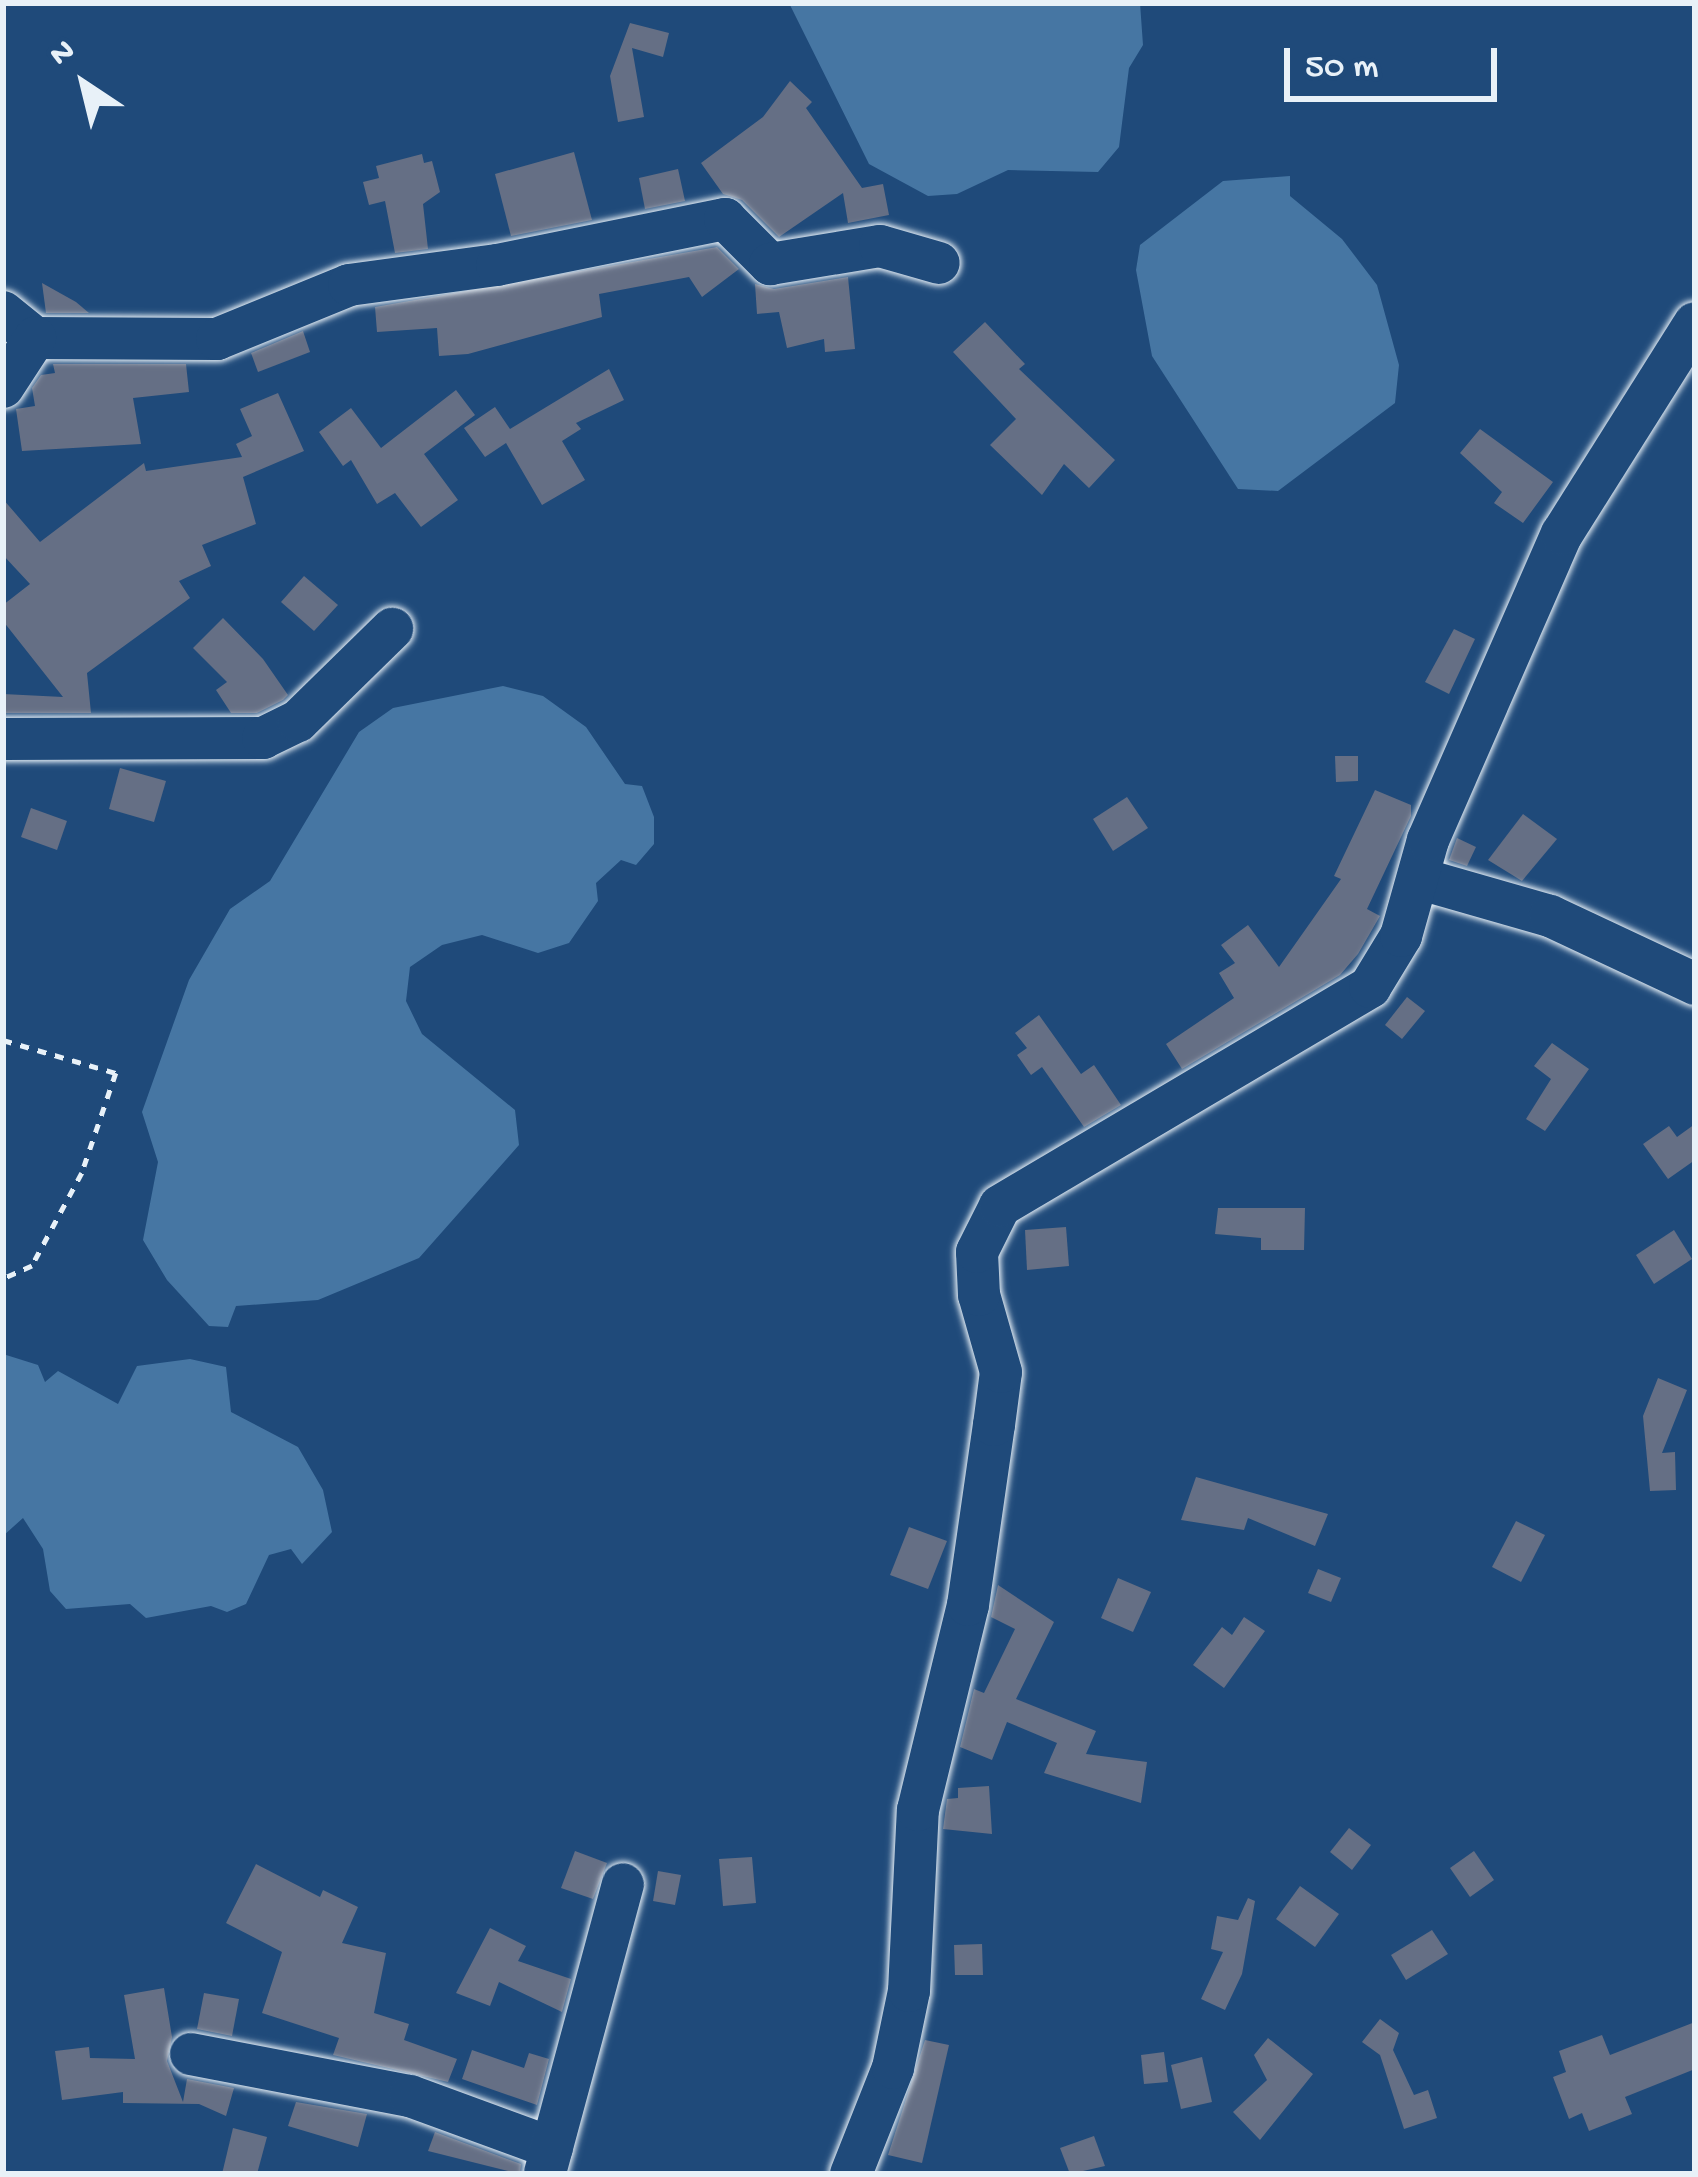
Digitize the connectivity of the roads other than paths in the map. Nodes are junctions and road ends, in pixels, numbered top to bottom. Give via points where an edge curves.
1 (939, 262) dead end
2 (1695, 323) edge
3 (19, 325) edge
4 (3, 387) edge
5 (392, 629) dead end
6 (3, 740) edge
7 (1421, 879) junction
8 (1695, 984) edge
9 (622, 1884) dead end
10 (190, 2054) dead end
11 (548, 2161) edge
12 (851, 2174) edge

1 - 3 street via 880,246 770,264 724,219 349,285 217,339
2 - 7 street via 1562,533 1428,840
3 - 4 street
5 - 6 street via 298,721 263,738
7 - 8 street via 1550,916
7 - 12 street via 1401,936 1370,987 1000,1206 976,1252 1001,1372 994,1425 968,1605 918,1810 909,1991 893,2068
9 - 11 street
10 - 11 street via 410,2096

